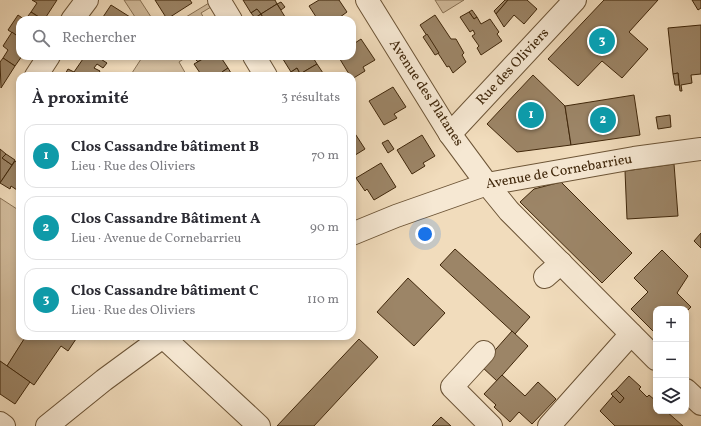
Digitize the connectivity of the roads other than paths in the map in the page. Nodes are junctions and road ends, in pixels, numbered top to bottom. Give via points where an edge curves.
1 (87, 0) edge
2 (219, 0) edge
3 (367, 0) edge
4 (575, 0) edge
5 (75, 16) edge
6 (229, 16) edge
7 (46, 60) edge
8 (256, 60) edge
9 (39, 72) edge
10 (264, 72) edge
11 (450, 134) junction
12 (701, 149) edge
13 (487, 184) junction
14 (356, 232) edge
15 (561, 263) junction
16 (545, 278) dead end
17 (631, 334) junction
18 (159, 340) edge
19 (168, 340) edge
20 (484, 352) dead end
21 (653, 357) edge
22 (689, 393) edge
23 (701, 404) edge
24 (0, 423) edge
25 (4, 426) edge
26 (48, 426) edge
27 (259, 426) edge
28 (491, 426) edge
29 (549, 426) edge

1 - 5 street
2 - 6 street
3 - 11 street, Avenue des Platanes
4 - 11 street, Rue des Oliviers
7 - 9 street
8 - 10 street
11 - 13 street, Avenue des Platanes
12 - 13 street, Avenue de Cornebarrieu
13 - 14 street, Avenue de Cornebarrieu
13 - 15 street, Avenue des Platanes via 509,211
15 - 16 street
15 - 17 street, Avenue des Platanes
17 - 21 street, Avenue des Platanes
17 - 29 street
18 - 26 street
19 - 27 street
20 - 28 street via 452,387
22 - 23 street
24 - 25 street

